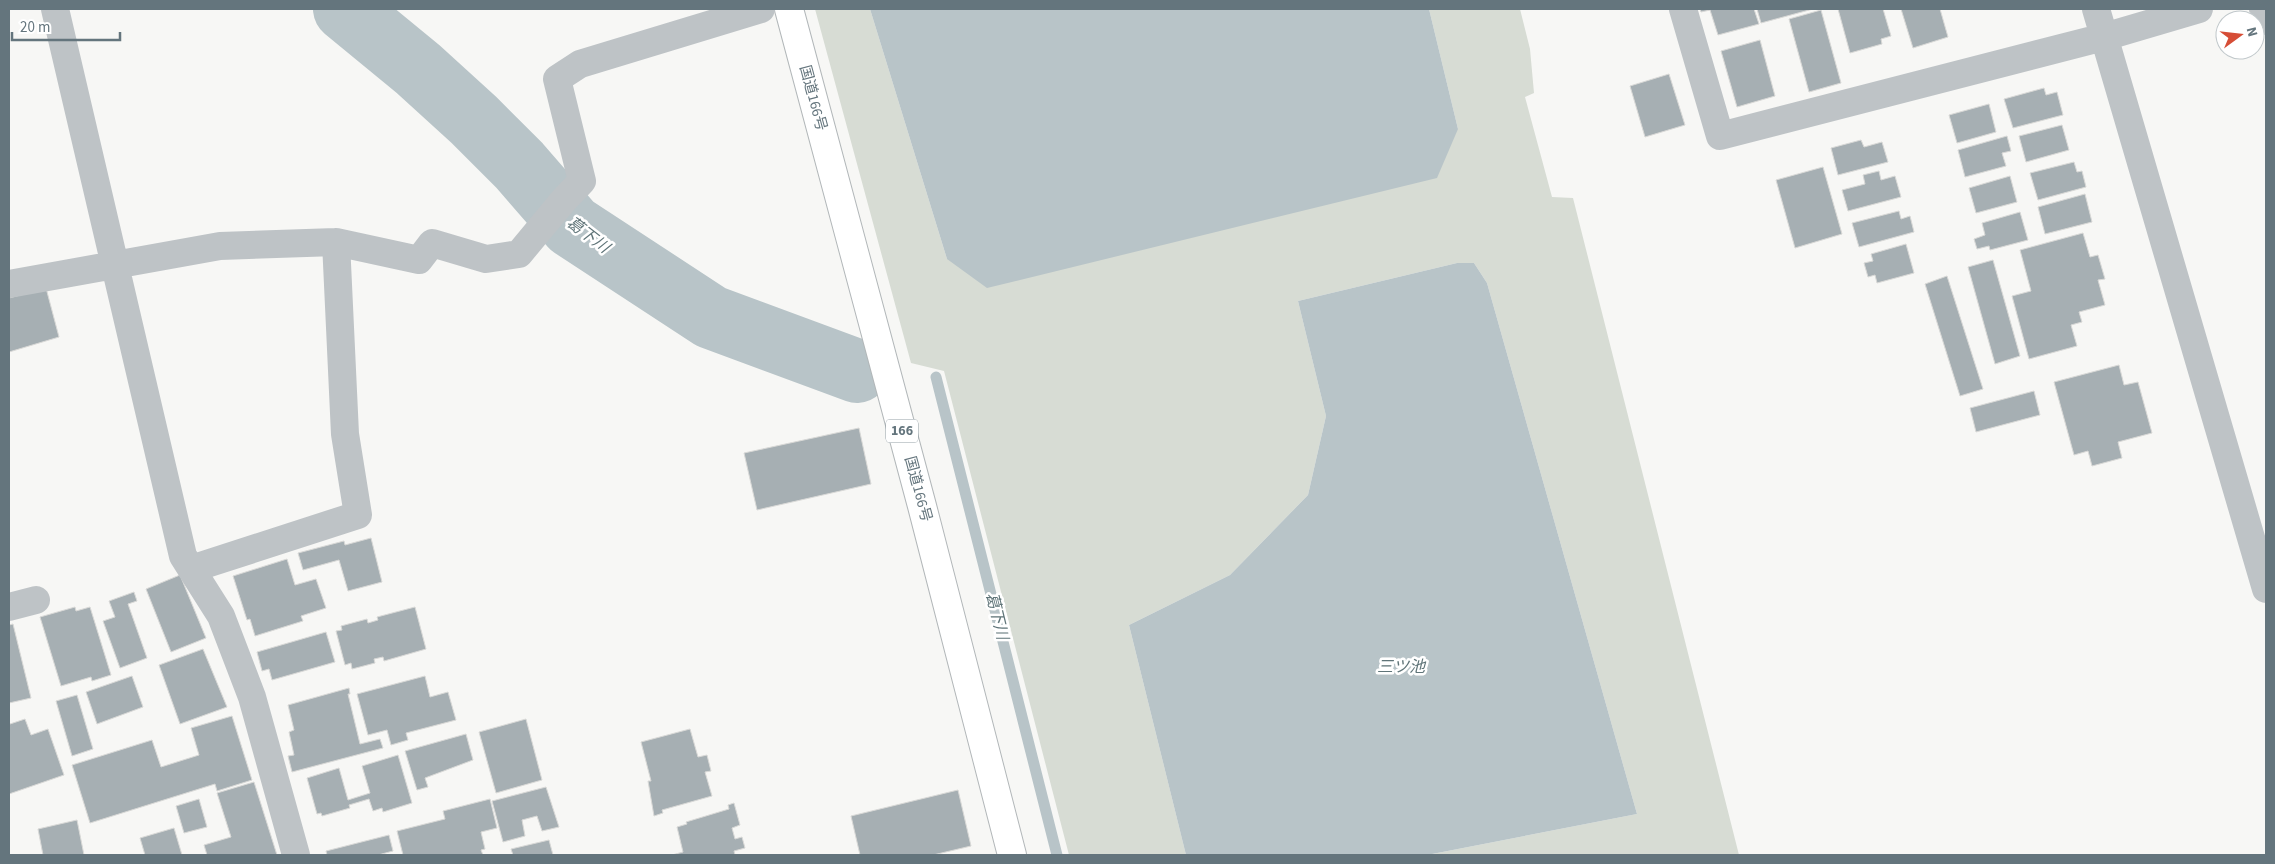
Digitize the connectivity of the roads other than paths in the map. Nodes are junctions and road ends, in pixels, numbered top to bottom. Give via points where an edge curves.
1 (55, 9) edge
2 (761, 9) edge
3 (789, 9) edge
4 (1683, 9) edge
5 (2096, 9) edge
6 (2199, 9) edge
7 (2264, 9) edge
8 (2266, 21) edge
9 (2104, 37) junction
10 (336, 242) junction
11 (116, 265) junction
12 (9, 284) edge
13 (191, 568) junction
14 (2266, 589) edge
15 (36, 600) dead end
16 (9, 607) edge
17 (296, 855) edge
18 (1012, 855) edge

1 - 11 street
2 - 10 street via 580,64 557,79 582,181 519,254 486,259 432,243 419,260
3 - 18 highway, 国道166号 / 166
4 - 9 street via 1720,136
5 - 9 street
6 - 9 street
7 - 8 street
9 - 14 street
10 - 11 street via 220,246
10 - 13 street via 345,434 358,515
11 - 12 street
11 - 13 street via 183,556
13 - 17 street via 222,616 252,697
15 - 16 street

